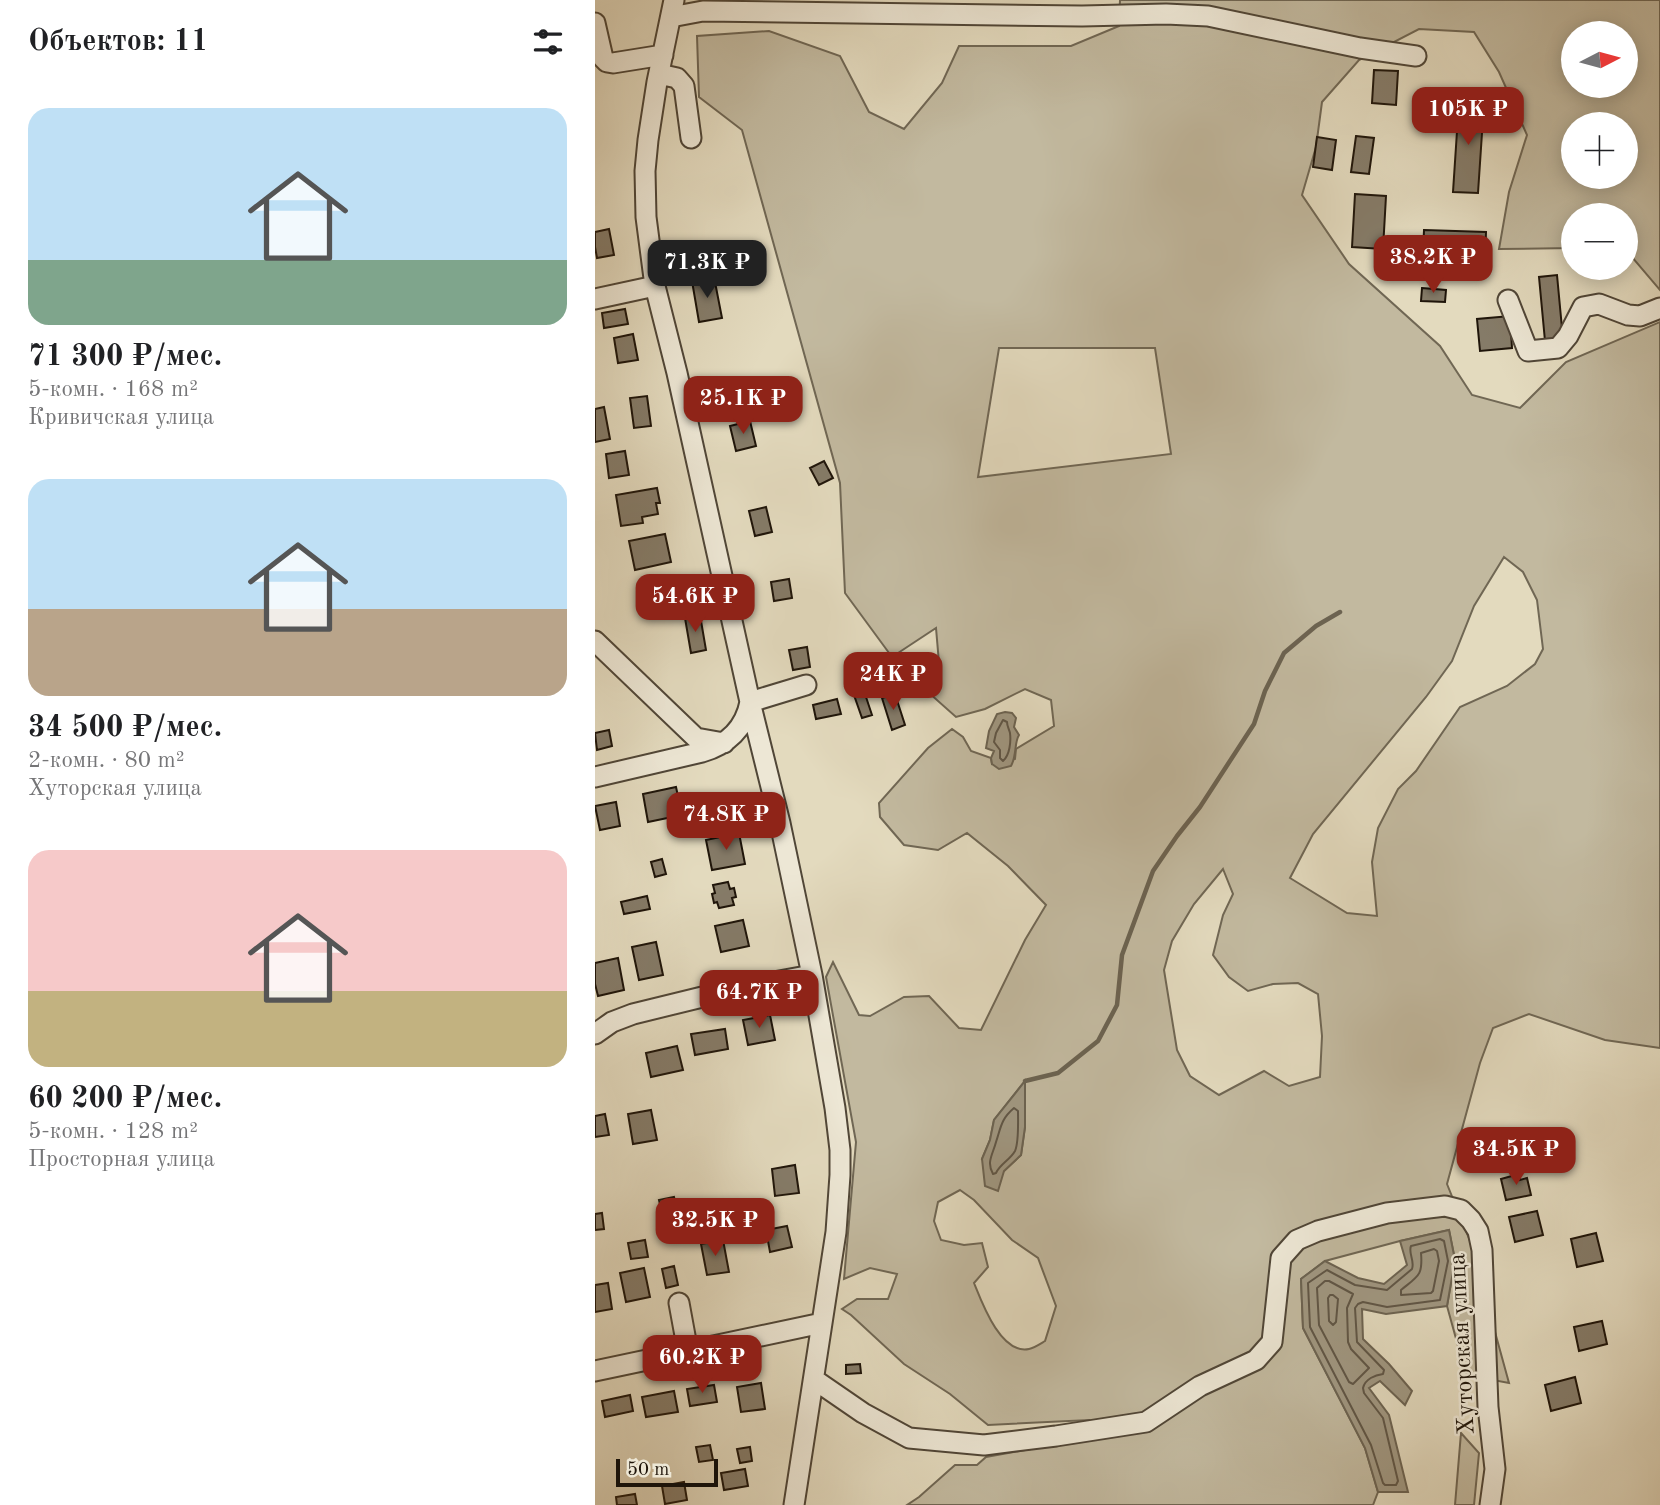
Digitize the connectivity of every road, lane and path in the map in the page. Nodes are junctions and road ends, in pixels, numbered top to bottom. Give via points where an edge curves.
1 (722, 6) edge
2 (672, 8) edge
3 (1044, 8) edge
4 (595, 23) edge
5 (1416, 56) dead end
6 (661, 65) junction
7 (691, 138) dead end
8 (655, 286) junction
9 (595, 299) edge
10 (1508, 300) dead end
11 (1660, 308) edge
12 (595, 641) edge
13 (806, 685) dead end
14 (750, 702) junction
15 (724, 743) junction
16 (595, 777) edge
17 (812, 975) junction
18 (595, 1034) edge
19 (679, 1303) dead end
20 (822, 1323) junction
21 (688, 1352) junction
22 (595, 1371) edge
23 (814, 1380) junction
24 (794, 1505) edge
25 (1490, 1505) edge

1 - 2 street via 703,11
1 - 3 street via 732,11
2 - 6 street
3 - 5 street via 1208,16
4 - 6 street via 607,62
6 - 7 street via 684,86
6 - 8 street via 645,178
8 - 9 street
8 - 14 street
10 - 11 street via 1528,351 1558,348 1583,307 1599,304 1640,316
12 - 15 street via 696,738
13 - 14 street
14 - 15 street via 739,728
14 - 17 street
15 - 16 street
17 - 18 street via 633,1014
17 - 20 street via 840,1150 836,1232
19 - 21 street
20 - 21 street
20 - 23 street
21 - 22 street
23 - 24 street
23 - 25 street, Хуторская улица via 909,1438 984,1445 1146,1422 1200,1386 1257,1360 1272,1342 1281,1258 1297,1240 1387,1213 1445,1206 1461,1210 1471,1220 1482,1250 1495,1469

